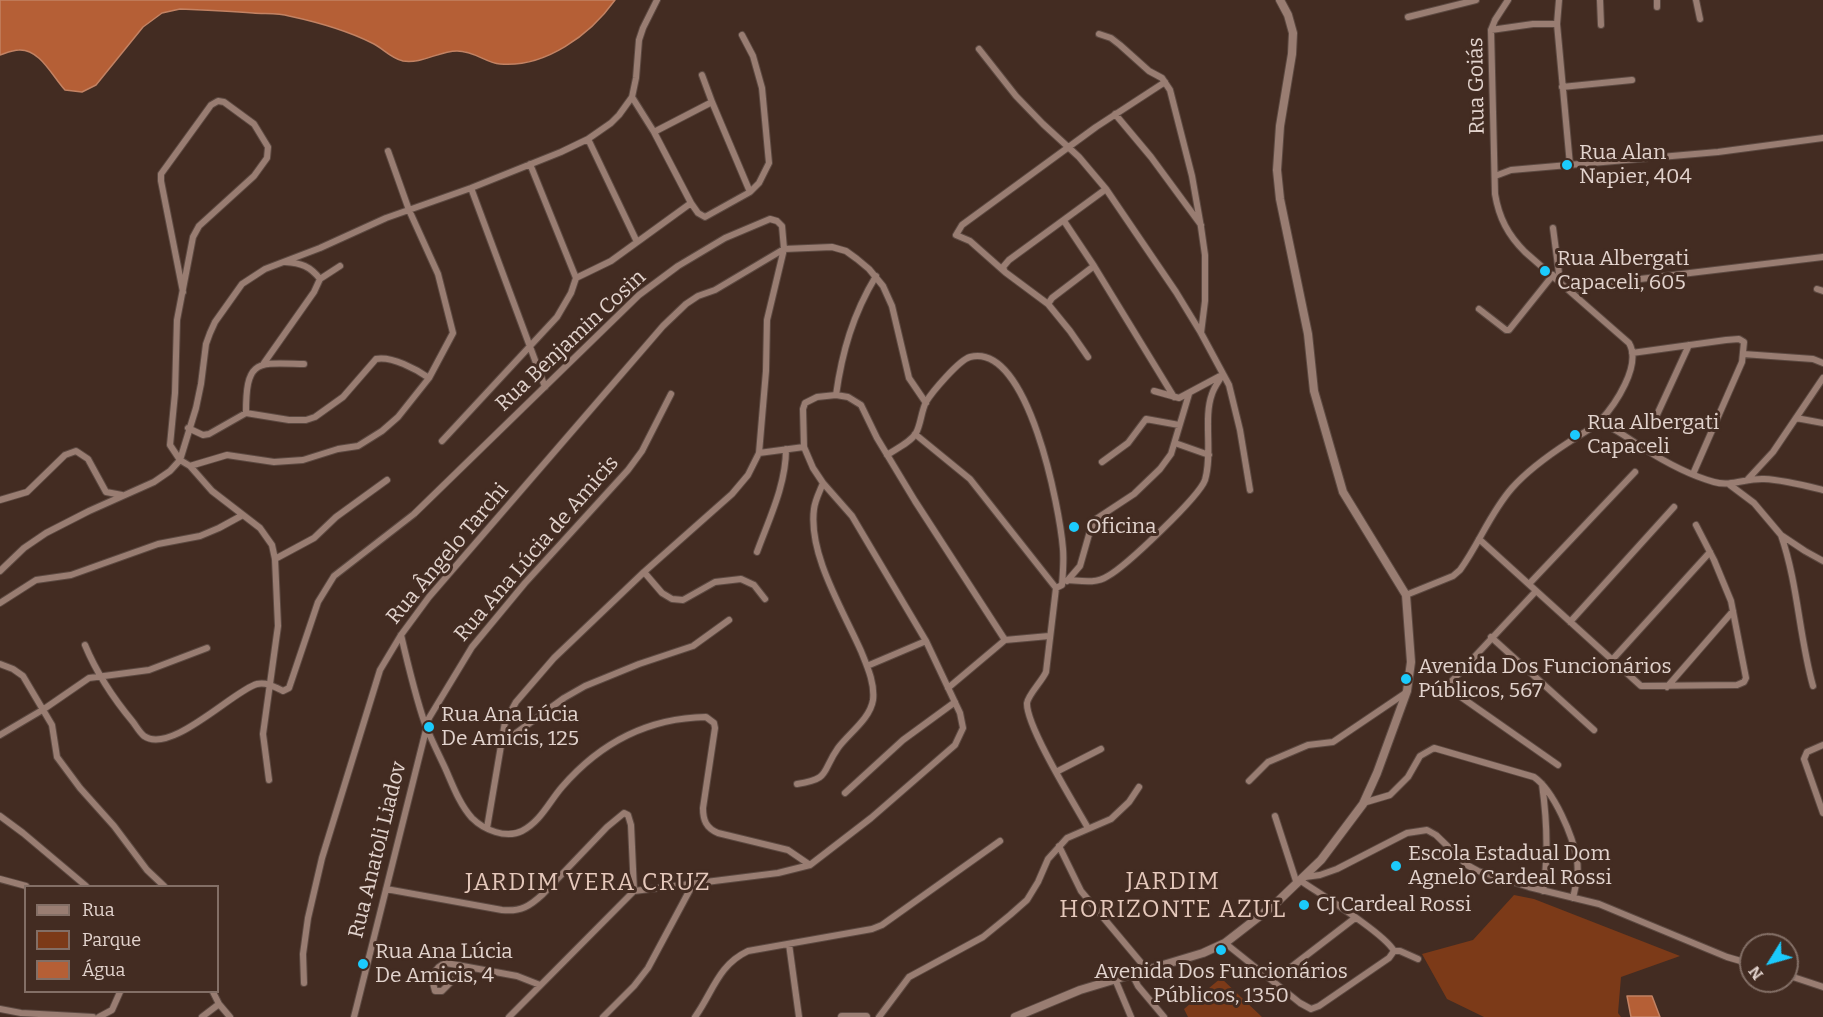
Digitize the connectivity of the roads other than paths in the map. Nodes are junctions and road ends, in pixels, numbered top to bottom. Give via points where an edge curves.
1 (657, 0) edge
2 (1280, 0) edge
3 (1476, 0) edge
4 (1496, 0) edge
5 (1559, 0) edge
6 (1600, 0) edge
7 (1696, 0) edge
8 (1507, 2) edge
9 (1408, 17) dead end
10 (1700, 19) dead end
11 (1557, 24) junction
12 (1601, 25) dead end
13 (1491, 30) junction
14 (1099, 34) dead end
15 (742, 35) dead end
16 (979, 49) dead end
17 (702, 75) dead end
18 (1632, 80) dead end
19 (1165, 82) junction
20 (1562, 87) junction
21 (632, 97) junction
22 (712, 102) junction
23 (1115, 114) junction
24 (654, 132) junction
25 (1823, 138) edge
26 (588, 139) junction
27 (1069, 148) junction
28 (388, 151) dead end
29 (530, 164) junction
30 (1570, 165) junction
31 (1495, 176) junction
32 (471, 188) junction
33 (1106, 189) junction
34 (750, 192) junction
35 (691, 203) junction
36 (409, 210) junction
37 (1064, 221) junction
38 (1202, 226) junction
39 (1553, 228) dead end
40 (637, 242) junction
41 (784, 249) junction
42 (1823, 257) edge
43 (282, 262) junction
44 (340, 266) dead end
45 (1094, 266) junction
46 (1004, 270) junction
47 (1553, 275) junction
48 (876, 276) junction
49 (576, 278) junction
50 (320, 279) junction
51 (1560, 282) junction
52 (1570, 290) junction
53 (183, 292) junction
54 (1048, 304) junction
55 (1479, 309) dead end
56 (1201, 333) junction
57 (1689, 345) junction
58 (531, 347) junction
59 (1632, 353) junction
60 (1743, 354) junction
61 (1088, 357) dead end
62 (264, 363) junction
63 (1823, 363) edge
64 (304, 364) dead end
65 (1223, 374) junction
66 (429, 378) junction
67 (1823, 378) edge
68 (545, 387) junction
69 (1154, 391) dead end
70 (671, 394) dead end
71 (1189, 394) junction
72 (836, 395) junction
73 (1174, 397) junction
74 (926, 403) junction
75 (246, 413) junction
76 (1796, 418) junction
77 (1655, 419) dead end
78 (1598, 423) junction
79 (1823, 423) edge
80 (1179, 425) junction
81 (188, 428) junction
82 (915, 434) junction
83 (442, 441) dead end
84 (1175, 443) junction
85 (804, 447) junction
86 (786, 449) junction
87 (759, 453) junction
88 (887, 455) junction
89 (1209, 455) junction
90 (180, 460) junction
91 (1102, 462) dead end
92 (190, 466) junction
93 (1635, 472) dead end
94 (1693, 474) junction
95 (1747, 479) junction
96 (387, 480) dead end
97 (823, 483) junction
98 (1730, 485) junction
99 (1250, 490) dead end
100 (1823, 490) edge
101 (126, 495) junction
102 (0, 500) edge
103 (1674, 507) dead end
104 (241, 516) junction
105 (1696, 525) dead end
106 (1781, 535) junction
107 (1479, 539) junction
108 (758, 552) dead end
109 (1710, 552) junction
110 (275, 559) junction
111 (1823, 561) edge
112 (0, 571) edge
113 (644, 572) junction
114 (1068, 580) junction
115 (1529, 584) junction
116 (1059, 587) junction
117 (1536, 591) junction
118 (1406, 595) junction
119 (765, 598) dead end
120 (0, 603) edge
121 (1733, 611) junction
122 (729, 620) dead end
123 (1570, 622) junction
124 (400, 635) junction
125 (1049, 636) junction
126 (1491, 637) junction
127 (1005, 640) junction
128 (926, 641) junction
129 (85, 645) dead end
130 (207, 648) dead end
131 (1612, 660) junction
132 (0, 664) edge
133 (867, 666) junction
134 (99, 676) junction
135 (268, 684) junction
136 (1813, 686) dead end
137 (1667, 687) junction
138 (948, 688) junction
139 (1407, 692) junction
140 (955, 702) junction
141 (44, 709) junction
142 (426, 726) junction
143 (1594, 730) dead end
144 (0, 735) edge
145 (501, 744) junction
146 (1823, 745) edge
147 (1101, 749) dead end
148 (1558, 765) dead end
149 (1056, 772) junction
150 (269, 780) dead end
151 (1249, 781) dead end
152 (1542, 782) junction
153 (797, 784) dead end
154 (1139, 787) dead end
155 (845, 793) dead end
156 (1821, 803) edge
157 (1363, 804) junction
158 (1823, 813) edge
159 (0, 816) edge
160 (1275, 816) dead end
161 (487, 828) junction
162 (1088, 828) junction
163 (1000, 841) dead end
164 (1059, 846) junction
165 (810, 865) junction
166 (0, 879) edge
167 (1301, 881) junction
168 (693, 884) junction
169 (24, 885) edge
170 (85, 885) edge
171 (163, 885) edge
172 (386, 889) junction
173 (634, 891) junction
174 (1543, 891) junction
175 (1573, 898) junction
176 (1355, 918) junction
177 (1225, 943) junction
178 (789, 944) junction
179 (1394, 951) junction
180 (1418, 959) dead end
181 (1739, 960) edge
182 (466, 967) junction
183 (1148, 971) junction
184 (1132, 974) junction
185 (1115, 979) junction
186 (1799, 979) edge
187 (1273, 981) junction
188 (304, 983) dead end
189 (540, 985) junction
190 (1823, 987) edge
191 (120, 993) edge
192 (214, 993) edge
193 (219, 1004) junction
194 (0, 1009) edge
195 (93, 1017) edge
196 (99, 1017) edge
197 (202, 1017) edge
198 (230, 1017) edge
199 (354, 1017) edge
200 (509, 1017) edge
201 (603, 1017) edge
202 (695, 1017) edge
203 (799, 1017) edge
204 (842, 1017) edge
205 (866, 1017) edge
206 (879, 1017) edge
207 (1017, 1017) edge
208 (1131, 1017) edge
209 (1164, 1017) edge

1 - 21 street via 639,40
2 - 118 street via 1293,33 1276,170 1308,334 1314,391 1343,492
3 - 9 street
4 - 8 street
5 - 11 street
6 - 12 street
7 - 10 street
8 - 13 street, Rua Goiás
11 - 13 street
11 - 20 street
13 - 31 street, Rua Goiás
14 - 19 street via 1111,38
15 - 34 street via 762,88 769,163
16 - 27 street via 1016,96
17 - 22 street
18 - 20 street
19 - 23 street
19 - 38 street via 1176,110
20 - 30 street
21 - 24 street
21 - 26 street via 619,115
22 - 24 street
22 - 34 street
23 - 27 street
23 - 38 street
24 - 35 street
25 - 30 street
26 - 29 street
26 - 40 street
27 - 33 street
27 - 46 street via 962,225 956,235 970,241
28 - 36 street
29 - 32 street
29 - 49 street
30 - 31 street via 1511,170
31 - 47 street, Rua Goiás via 1497,207 1505,227 1525,252
32 - 36 street
32 - 58 street
33 - 37 street
33 - 56 street
34 - 35 street via 705,217
35 - 40 street
36 - 43 street
36 - 66 street via 438,274 453,333
37 - 45 street
37 - 46 street via 1010,260
38 - 56 street via 1205,301
39 - 51 street
40 - 49 street via 611,261
41 - 48 street via 832,247 846,251
41 - 68 street, Rua Benjamin Cosin via 782,226 770,219 725,238 639,295
41 - 87 street, Rua Benjamin Cosin via 767,320
41 - 124 street, Rua Ângelo Tarchi via 698,296 663,326
42 - 52 street
43 - 50 street via 300,263
43 - 81 street via 242,284 215,322 206,344 201,384
44 - 50 street
45 - 54 street
45 - 73 street
46 - 54 street
47 - 51 street, Rua Goiás
47 - 55 street via 1509,330
48 - 72 street via 852,324
48 - 74 street via 892,306 909,378
49 - 58 street via 557,317
50 - 62 street
51 - 52 street, Rua Goiás
52 - 59 street, Rua Goiás via 1629,343
53 - 53 street via 161,174 211,105 224,102 254,124 268,147 267,158 254,176 199,226 193,237
53 - 90 street via 175,332 175,393 169,439
54 - 61 street
56 - 65 street
57 - 59 street
57 - 60 street via 1739,339 1744,342
57 - 77 street
58 - 68 street
58 - 83 street
59 - 78 street via 1629,375 1616,401
60 - 63 street
60 - 94 street
62 - 64 street
62 - 75 street via 249,378
65 - 71 street
65 - 89 street via 1211,395
65 - 99 street via 1233,399
66 - 75 street via 383,358 376,359 343,398 315,417 289,420
66 - 92 street via 398,417 358,446 303,460 274,462 227,455
67 - 76 street
68 - 135 street, Rua Benjamin Cosin via 414,514 333,576 318,602 289,688 283,691
69 - 73 street
70 - 142 street, Rua Ana Lúcia de Amicis via 628,470 472,647
71 - 73 street
71 - 80 street
72 - 85 street via 805,403
72 - 88 street via 861,405
74 - 82 street
74 - 116 street via 969,357 998,365 1018,385 1052,482 1064,551
75 - 81 street via 209,435
76 - 79 street
76 - 95 street via 1773,452
78 - 94 street
78 - 107 street via 1549,456 1513,487
80 - 84 street
80 - 91 street via 1146,419 1128,443
81 - 90 street
82 - 88 street
82 - 116 street via 970,478
84 - 89 street
84 - 114 street via 1172,454 1154,475 1134,494 1096,519 1080,566
85 - 86 street
85 - 97 street
86 - 87 street
86 - 108 street via 781,485
87 - 113 street, Rua Benjamin Cosin via 732,494
88 - 127 street
89 - 114 street via 1201,489 1122,566 1093,582
90 - 92 street
90 - 101 street via 166,475
92 - 104 street
93 - 115 street
94 - 98 street
95 - 98 street
95 - 100 street via 1784,481
96 - 110 street via 314,538
97 - 128 street via 852,516
97 - 133 street via 814,507 814,543
98 - 106 street via 1754,503
101 - 102 street via 106,492 88,459 76,451 65,455 27,492
101 - 112 street via 46,533
103 - 123 street
104 - 110 street via 260,528 272,545
104 - 120 street via 200,536 158,544 71,575 36,579
105 - 109 street
106 - 111 street
106 - 136 street
107 - 115 street
107 - 118 street via 1453,576
109 - 121 street
109 - 131 street
110 - 135 street via 278,626
113 - 119 street via 672,599 683,600 715,582 741,579 754,585
113 - 145 street, Rua Benjamin Cosin via 528,686 510,712
114 - 116 street
115 - 117 street
116 - 125 street
117 - 123 street
117 - 126 street
118 - 139 street via 1411,662
121 - 137 street
121 - 137 street via 1744,682
122 - 145 street via 693,646 585,686
123 - 131 street
124 - 142 street
124 - 188 street, Rua Ângelo Tarchi via 380,670 322,858 308,918
125 - 127 street
125 - 149 street via 1046,672 1027,705
126 - 143 street
126 - 148 street via 1450,683 1451,690
127 - 138 street
128 - 133 street
128 - 138 street
129 - 134 street
130 - 134 street via 134,674
131 - 137 street via 1641,686
132 - 141 street via 23,676
133 - 153 street via 873,700 869,710 820,778
134 - 135 street via 145,737 155,740 201,722 257,684
134 - 141 street via 89,678
135 - 150 street via 263,734
138 - 140 street
139 - 151 street via 1333,741 1308,745 1268,762
139 - 157 street
140 - 155 street via 903,740
140 - 165 street via 963,728 955,745
141 - 144 street
141 - 171 street via 63,766
142 - 161 street via 464,807
142 - 172 street, Rua Anatoli Liadov
145 - 161 street, Rua Benjamin Cosin
146 - 156 street via 1807,752 1804,759
147 - 149 street
149 - 162 street
152 - 157 street via 1524,773 1434,748 1420,756 1408,777 1390,795
152 - 174 street via 1548,833
152 - 175 street via 1560,811 1577,860
154 - 162 street via 1121,811
156 - 158 street
157 - 167 street
159 - 170 street
160 - 167 street
161 - 165 street via 511,834 530,826 576,772 634,731 658,722 706,717 715,728 703,808 706,825 718,832 788,850
162 - 164 street
163 - 178 street via 882,925
164 - 183 street via 1081,891
164 - 206 street via 1027,900 983,937 909,977
165 - 168 street
166 - 169 street
167 - 174 street via 1337,869 1407,833 1427,830 1478,871
167 - 176 street
167 - 177 street
168 - 173 street
168 - 201 street via 648,968
172 - 173 street via 521,910 543,894 624,813 631,825
172 - 199 street, Rua Anatoli Liadov
173 - 189 street
174 - 175 street
175 - 181 street via 1599,904
176 - 179 street
176 - 187 street
177 - 183 street
177 - 187 street
178 - 202 street via 747,951 730,961
178 - 203 street
179 - 180 street
179 - 187 street via 1311,1009
182 - 182 street via 446,963 439,966 433,978 435,991 442,992
182 - 189 street via 517,976
183 - 184 street
184 - 185 street
184 - 209 street
185 - 207 street
185 - 208 street
186 - 190 street
189 - 200 street
191 - 196 street via 111,1010
192 - 193 street
193 - 197 street
193 - 198 street
194 - 195 street
204 - 205 street

